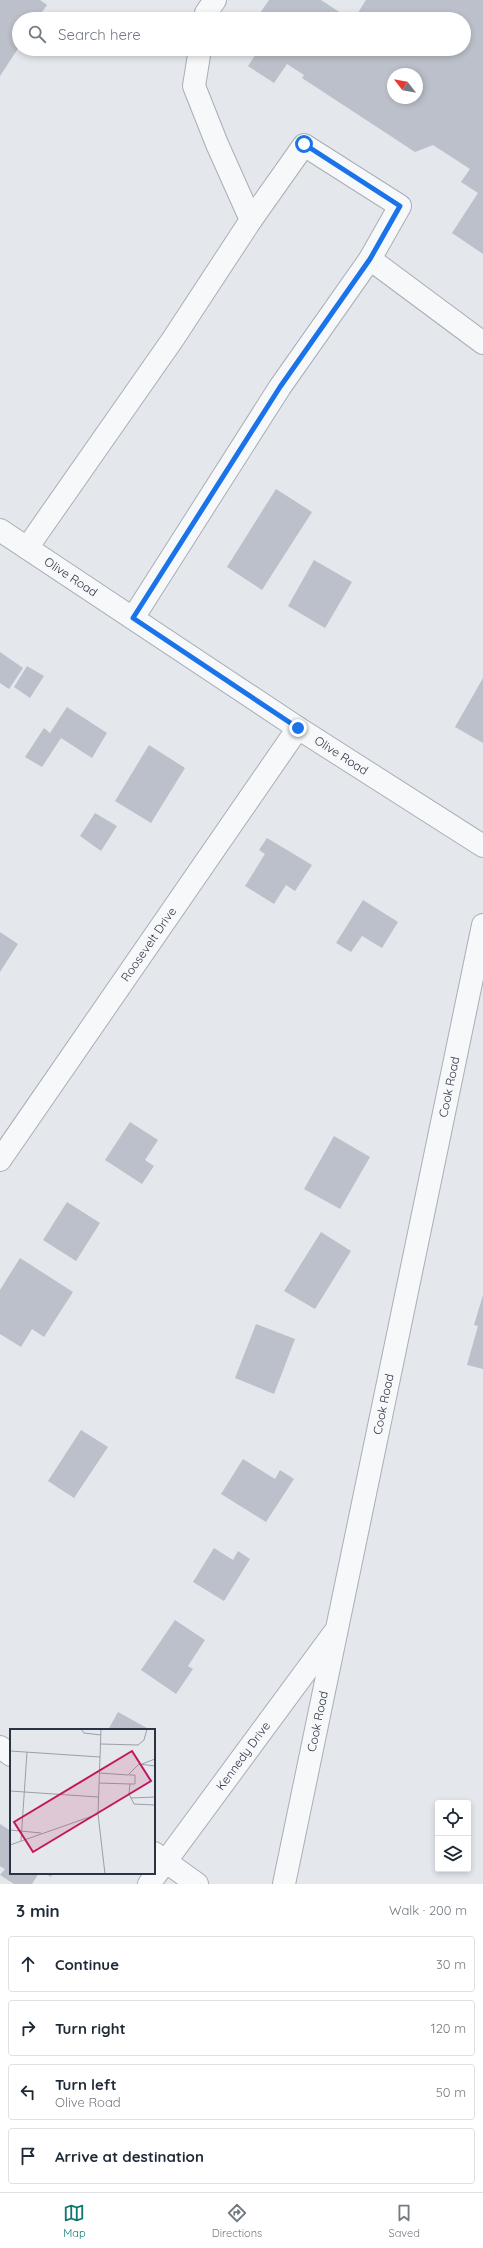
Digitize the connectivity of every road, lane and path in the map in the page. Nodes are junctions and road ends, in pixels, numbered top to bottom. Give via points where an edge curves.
1 (199, 56) edge
2 (251, 220) junction
3 (370, 259) junction
4 (483, 343) edge
5 (0, 530) edge
6 (27, 548) junction
7 (133, 618) junction
8 (298, 728) junction
9 (483, 846) edge
10 (483, 925) edge
11 (0, 1160) edge
12 (338, 1628) junction
13 (0, 1747) edge
14 (10, 1754) edge
15 (160, 1857) edge
16 (155, 1869) edge
17 (153, 1874) edge
18 (149, 1884) edge
19 (197, 1884) edge
20 (284, 1884) edge

1 - 2 street via 194,86
2 - 3 street via 304,144 400,206
2 - 6 street via 173,339
3 - 4 street
3 - 7 street via 280,387
5 - 6 street, Olive Road
6 - 7 street, Olive Road
7 - 8 street, Olive Road
8 - 9 street, Olive Road
8 - 11 street, Roosevelt Drive
10 - 12 street, Cook Road
12 - 15 street, Kennedy Drive
12 - 20 street, Cook Road
13 - 14 street
15 - 16 street, Kennedy Drive
15 - 19 street
17 - 18 street, Kennedy Drive

